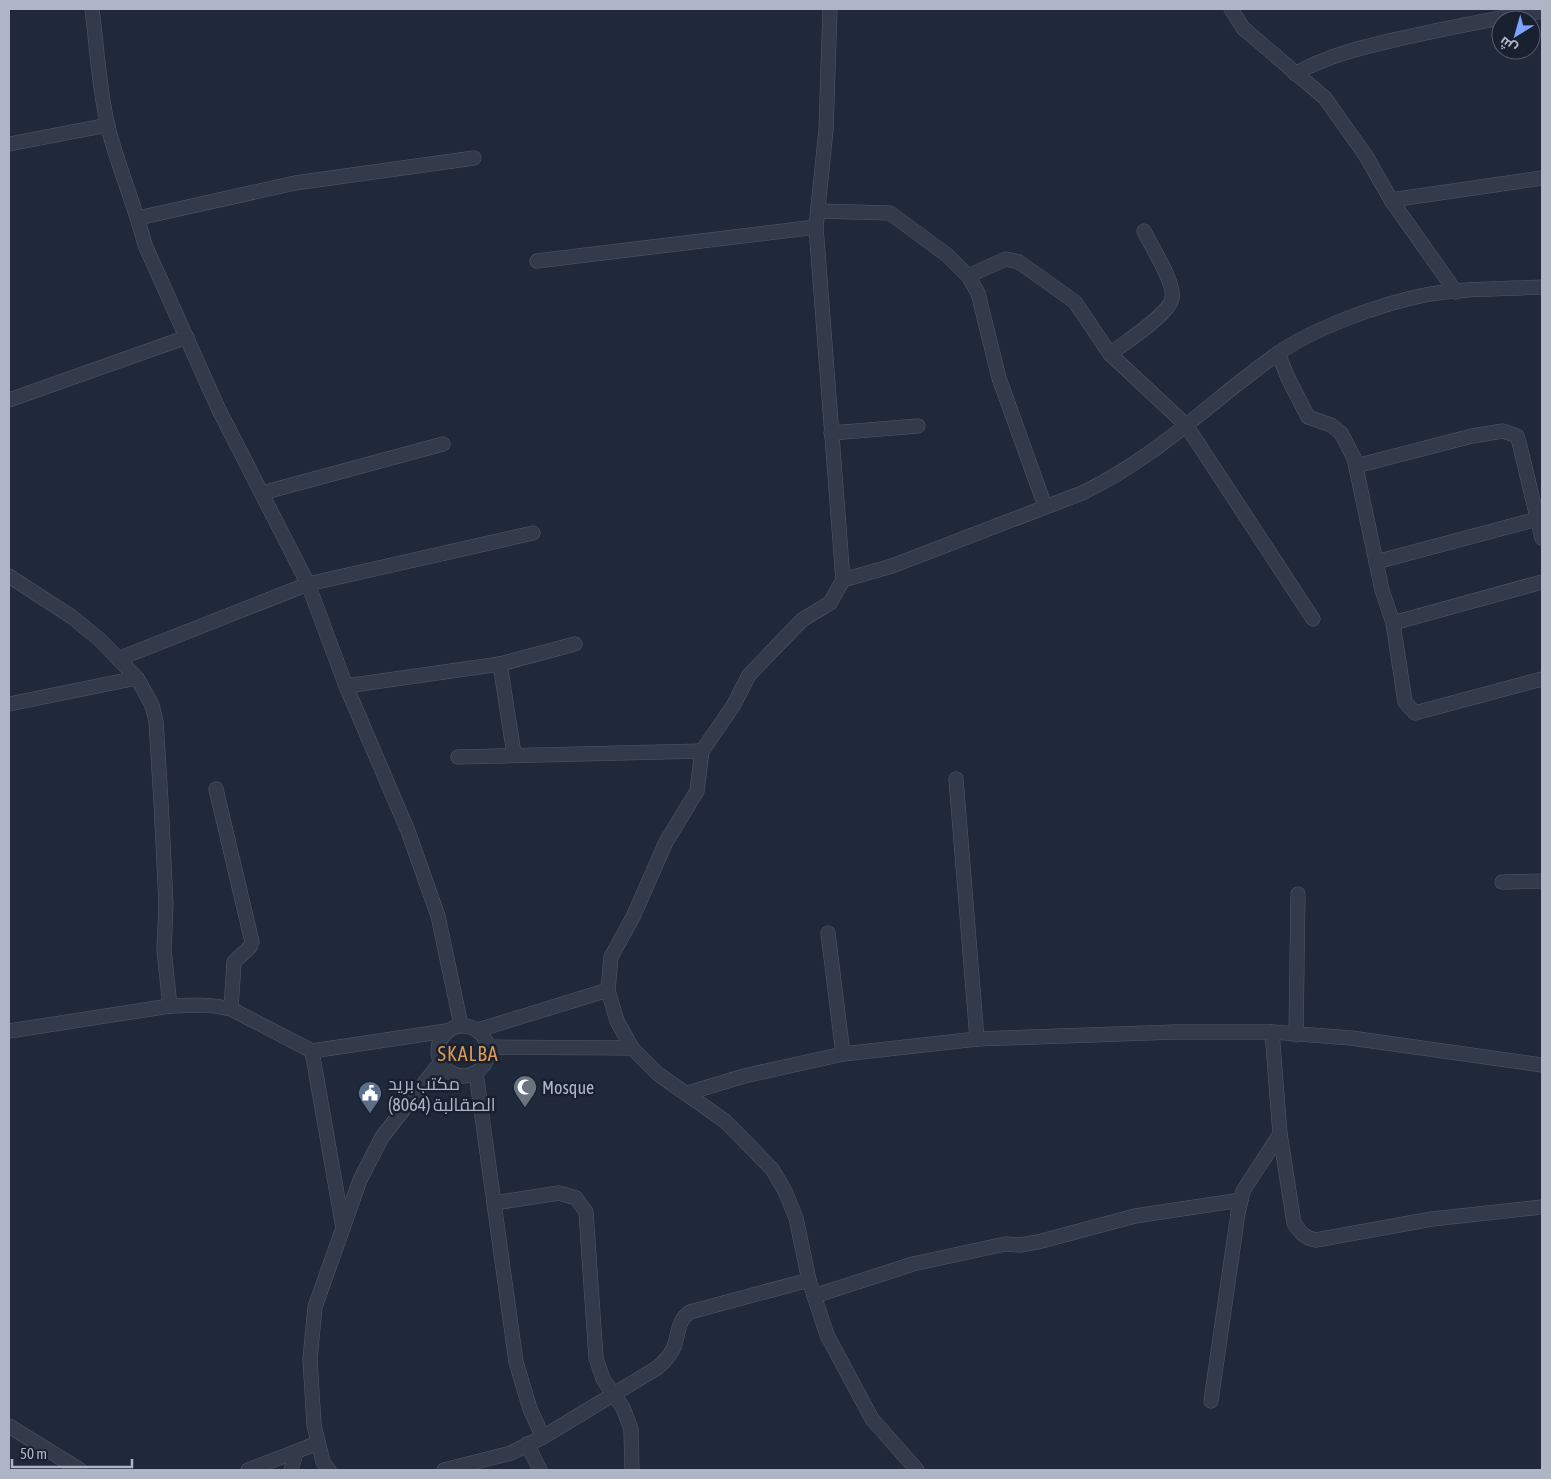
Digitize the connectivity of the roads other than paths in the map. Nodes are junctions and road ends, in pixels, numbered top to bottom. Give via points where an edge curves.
1 (92, 9) edge
2 (830, 9) edge
3 (1231, 9) edge
4 (1542, 11) edge
5 (1295, 74) junction
6 (108, 125) junction
7 (9, 144) edge
8 (474, 158) dead end
9 (1542, 178) edge
10 (1391, 200) junction
11 (818, 211) junction
12 (138, 218) junction
13 (816, 227) junction
14 (1144, 231) dead end
15 (537, 261) dead end
16 (968, 276) junction
17 (1542, 287) edge
18 (1456, 292) junction
19 (187, 337) junction
20 (1278, 353) junction
21 (1110, 354) junction
22 (9, 400) edge
23 (1186, 425) junction
24 (918, 426) dead end
25 (831, 433) junction
26 (443, 444) dead end
27 (1356, 466) junction
28 (262, 493) junction
29 (1045, 506) junction
30 (1537, 519) junction
31 (533, 533) dead end
32 (1542, 538) edge
33 (1376, 562) junction
34 (9, 576) edge
35 (843, 580) junction
36 (1542, 582) edge
37 (308, 584) junction
38 (1313, 619) dead end
39 (1393, 623) junction
40 (575, 644) dead end
41 (118, 658) junction
42 (500, 664) junction
43 (137, 678) junction
44 (1542, 679) edge
45 (346, 686) junction
46 (9, 704) edge
47 (702, 751) junction
48 (514, 754) junction
49 (458, 757) dead end
50 (956, 779) dead end
51 (216, 789) dead end
52 (1542, 881) edge
53 (1502, 882) dead end
54 (1298, 894) dead end
55 (828, 933) dead end
56 (608, 990) junction
57 (170, 1006) junction
58 (232, 1009) junction
59 (461, 1025) junction
60 (478, 1030) junction
61 (9, 1031) edge
62 (446, 1032) junction
63 (1272, 1032) junction
64 (1296, 1035) junction
65 (977, 1039) junction
66 (488, 1047) junction
67 (632, 1048) junction
68 (312, 1051) junction
69 (843, 1054) junction
70 (440, 1062) junction
71 (1542, 1065) edge
72 (476, 1073) junction
73 (688, 1094) junction
74 (1280, 1134) junction
75 (1241, 1200) junction
76 (494, 1203) junction
77 (1542, 1207) edge
78 (343, 1228) junction
79 (809, 1280) junction
80 (814, 1296) junction
81 (613, 1395) junction
82 (1211, 1401) dead end
83 (9, 1426) edge
84 (543, 1437) junction
85 (318, 1442) junction
86 (527, 1444) junction
87 (296, 1453) junction
88 (454, 1469) edge
89 (80, 1470) edge
90 (248, 1470) edge
91 (291, 1470) edge
92 (329, 1470) edge
93 (540, 1470) edge
94 (632, 1470) edge
95 (917, 1470) edge

1 - 6 street
2 - 11 street via 826,130
3 - 5 street via 1243,28
4 - 5 street via 1481,20 1369,46 1317,61
5 - 10 street via 1325,98 1366,156
6 - 7 street
6 - 12 street
8 - 12 street via 295,183
9 - 10 street
10 - 18 street
11 - 13 street
11 - 16 street via 890,213 947,255
12 - 19 street via 145,245
13 - 15 street
13 - 25 street
14 - 21 street via 1171,285 1172,299 1163,312
16 - 21 street via 1006,259 1019,262 1075,302
16 - 29 street via 978,292 999,378
17 - 18 street
18 - 20 street via 1398,302 1308,336
19 - 22 street
19 - 28 street via 219,410
20 - 23 street
20 - 27 street via 1308,417 1331,425 1342,433
21 - 23 street
23 - 29 street via 1107,481
23 - 38 street
24 - 25 street
25 - 35 street
26 - 28 street
27 - 30 street via 1472,436 1511,432 1519,442
27 - 33 street
28 - 37 street
29 - 35 street via 892,566
30 - 32 street
30 - 33 street
31 - 37 street
33 - 39 street
34 - 41 street via 72,617
35 - 47 street via 830,602 802,620 749,675 733,706
36 - 39 street
37 - 41 street
37 - 45 street
39 - 44 street via 1404,702 1415,713
40 - 42 street
41 - 43 street
42 - 45 street
42 - 48 street
43 - 46 street
43 - 57 street via 152,705 156,721 166,904 164,950
45 - 59 street via 408,831 438,916
47 - 48 street
47 - 56 street via 697,792 666,842 633,917 611,957
48 - 49 street
50 - 65 street
51 - 58 street via 252,942 234,962
52 - 53 street
54 - 64 street
55 - 69 street
56 - 60 street
56 - 67 street via 617,1021
57 - 58 street
57 - 61 street
58 - 68 street
59 - 60 street
59 - 62 street
60 - 66 street
62 - 68 street
62 - 70 street via 438,1046
63 - 64 street
63 - 65 street
63 - 74 street
64 - 71 street via 1351,1038
65 - 69 street
66 - 67 street
66 - 72 street via 486,1062
67 - 73 street via 658,1074
68 - 78 street
69 - 73 street via 744,1076
70 - 72 street via 445,1069 460,1076
70 - 78 street via 382,1137 360,1180
72 - 76 street
73 - 79 street via 725,1122 772,1169 796,1218
74 - 75 street via 1243,1191
74 - 77 street via 1294,1223 1308,1239 1432,1218
75 - 80 street via 1135,1216 1038,1242 1005,1244 913,1264
75 - 82 street
76 - 81 street via 559,1193 576,1198 586,1212 596,1358
76 - 84 street via 516,1362 530,1409
78 - 85 street via 315,1307 312,1394
79 - 80 street
79 - 81 street via 690,1312 681,1318 668,1359
80 - 95 street via 827,1335 872,1419
81 - 84 street
81 - 94 street via 623,1408 631,1429
83 - 89 street
84 - 86 street
85 - 87 street
85 - 92 street via 323,1462
86 - 88 street
86 - 93 street
87 - 90 street
87 - 91 street

